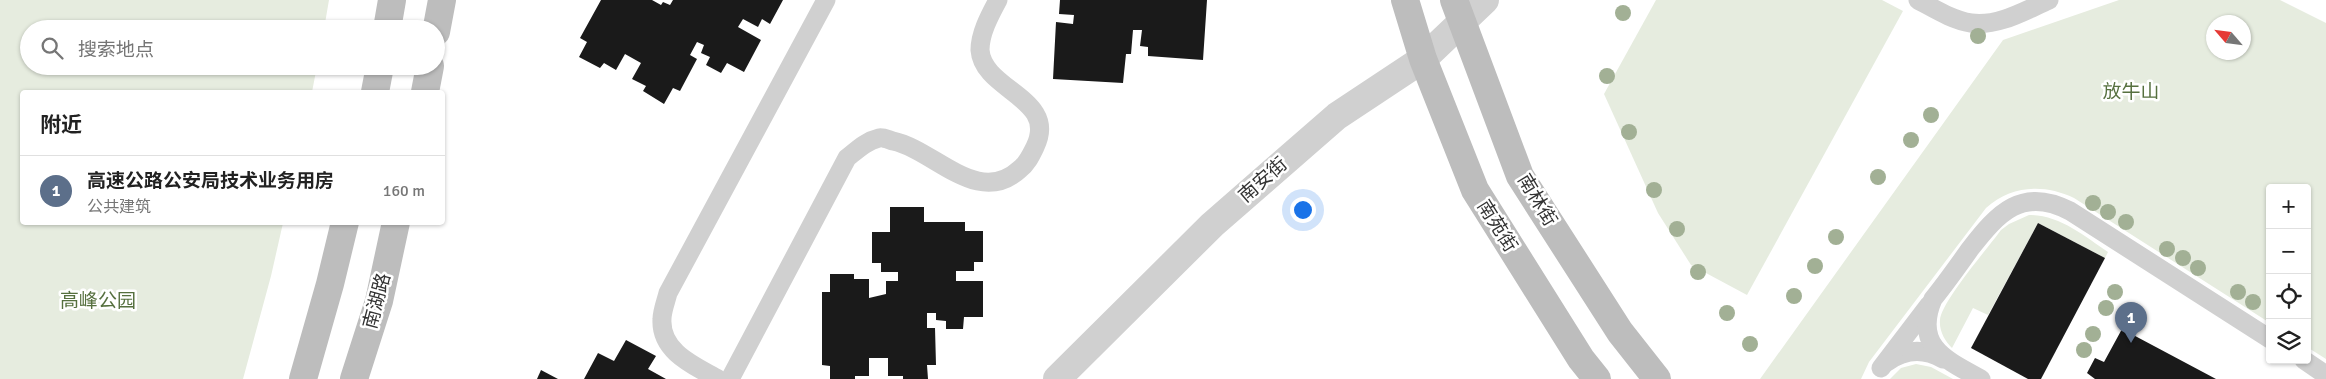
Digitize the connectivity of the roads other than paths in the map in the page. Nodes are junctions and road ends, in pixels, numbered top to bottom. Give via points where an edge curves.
1 (392, 0) edge
2 (442, 0) edge
3 (826, 0) edge
4 (998, 0) edge
5 (1405, 0) edge
6 (1485, 0) edge
7 (1918, 0) edge
8 (2049, 0) edge
9 (1458, 11) edge
10 (389, 20) edge
11 (438, 20) edge
12 (1423, 59) junction
13 (378, 75) edge
14 (428, 75) edge
15 (375, 90) edge
16 (425, 90) edge
17 (344, 225) edge
18 (395, 225) edge
19 (1933, 299) junction
20 (2266, 336) edge
21 (1945, 360) junction
22 (2310, 364) edge
23 (1878, 374) edge
24 (2326, 374) edge
25 (303, 379) edge
26 (354, 379) edge
27 (718, 379) edge
28 (730, 379) edge
29 (1057, 379) edge
30 (1597, 379) edge
31 (1657, 379) edge
32 (1981, 379) edge

1 - 10 main road
2 - 11 main road
3 - 27 lane via 668,292 662,320 666,340 677,354
4 - 28 lane via 988,18 980,50 985,66 997,81 1020,95 1032,109 1038,124 1038,141 1030,158 1007,178 989,184 973,182 902,143 880,138 862,145 847,158
5 - 12 main road
6 - 9 street, 南安街
7 - 8 lane via 1955,18 1987,23
9 - 12 street, 南安街
9 - 31 main road, 南林街 via 1520,176 1620,332
12 - 29 street, 南安街 via 1337,116 1212,225
12 - 30 main road, 南苑街 via 1474,190 1581,360
13 - 15 main road
14 - 16 main road
17 - 25 main road
18 - 26 main road, 南湖路 via 379,301
19 - 20 lane via 1997,216 2021,203 2042,202 2070,211
19 - 21 lane via 1927,328 1934,348
19 - 23 lane
21 - 23 lane via 1930,352 1914,351 1895,357
21 - 32 lane
22 - 24 lane

